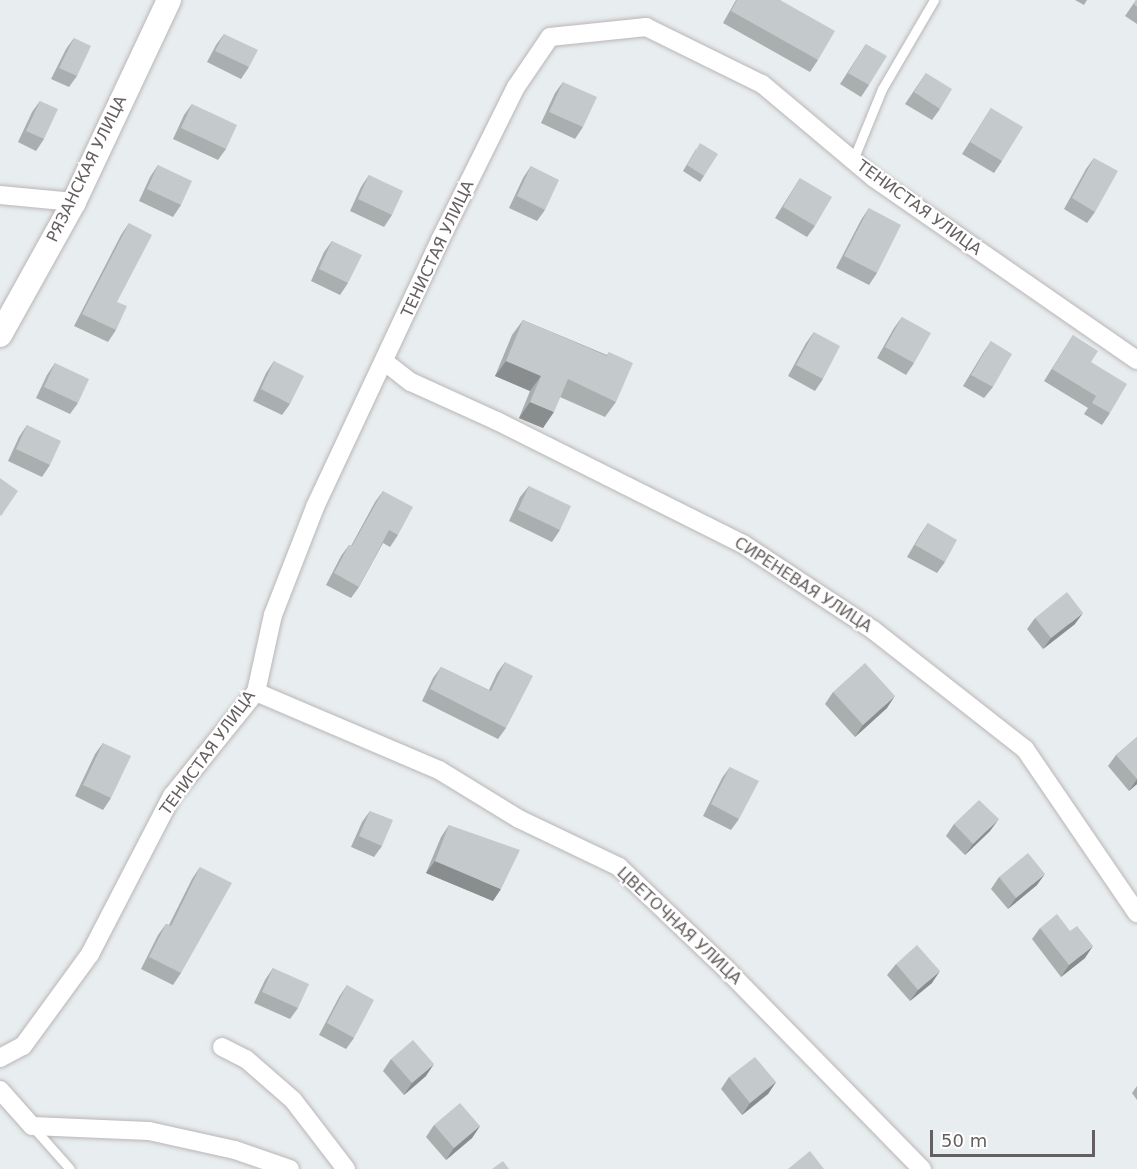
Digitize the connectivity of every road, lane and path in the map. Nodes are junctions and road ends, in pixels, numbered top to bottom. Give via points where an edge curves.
1 (169, 0) edge
2 (934, 0) edge
3 (853, 160) junction
4 (0, 195) edge
5 (74, 201) junction
6 (0, 335) edge
7 (1137, 360) edge
8 (385, 362) junction
9 (256, 692) junction
10 (1137, 913) edge
11 (222, 1047) dead end
12 (0, 1058) edge
13 (0, 1090) edge
14 (32, 1126) junction
15 (70, 1169) edge
16 (290, 1169) edge
17 (346, 1169) edge
18 (922, 1169) edge

1 - 5 main road, РЯЗАНСКАЯ УЛИЦА
2 - 3 lane via 882,89
3 - 7 street, ТЕНИСТАЯ УЛИЦА
3 - 8 street, ТЕНИСТАЯ УЛИЦА via 762,84 646,27 550,37 506,107
4 - 5 street
5 - 6 main road, РЯЗАНСКАЯ УЛИЦА
8 - 9 street, ТЕНИСТАЯ УЛИЦА via 315,507 273,615
8 - 10 street, СИРЕНЕВАЯ УЛИЦА via 411,382 743,544 873,630 1026,749
9 - 12 street, ТЕНИСТАЯ УЛИЦА via 172,796 90,954 23,1046
9 - 18 street, ЦВЕТОЧНАЯ УЛИЦА via 439,770 519,819 619,867 727,970
11 - 17 street via 246,1059 293,1100
13 - 14 street
14 - 15 lane
14 - 16 street via 150,1131 235,1150

